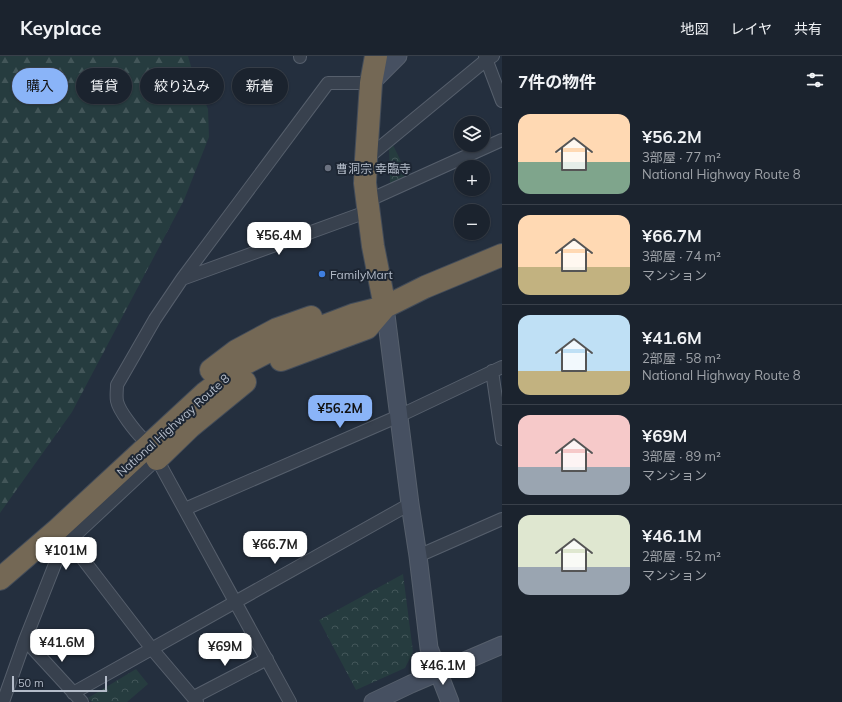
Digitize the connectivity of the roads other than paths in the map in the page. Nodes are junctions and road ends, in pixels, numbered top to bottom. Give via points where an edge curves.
1 (376, 56) edge
2 (398, 56) edge
3 (488, 57) edge
4 (371, 83) junction
5 (502, 101) edge
6 (502, 140) edge
7 (366, 158) junction
8 (368, 206) junction
9 (502, 255) edge
10 (182, 279) junction
11 (385, 307) junction
12 (497, 369) edge
13 (399, 416) junction
14 (502, 439) edge
15 (148, 446) junction
16 (410, 504) junction
17 (185, 510) junction
18 (502, 519) edge
19 (63, 535) junction
20 (418, 556) junction
21 (6, 573) edge
22 (235, 601) junction
23 (24, 640) junction
24 (502, 646) edge
25 (152, 649) junction
26 (267, 659) junction
27 (438, 672) junction
28 (73, 692) junction
29 (196, 700) edge
30 (3, 702) edge
31 (82, 702) edge
32 (290, 702) edge
33 (373, 702) edge
34 (450, 702) edge

1 - 4 highway
2 - 4 street
3 - 5 street
3 - 7 street
4 - 7 highway
4 - 10 street via 328,83
6 - 8 street
7 - 8 highway
8 - 10 street
8 - 11 highway
9 - 11 highway, National Highway Route 8 via 425,287
10 - 15 street via 117,385 117,401 121,412
11 - 13 street
11 - 15 highway via 366,328 285,358 237,387 190,427
11 - 15 highway via 361,301 344,304 277,329 236,351 200,378
11 - 19 highway, National Highway Route 8 via 353,315 316,329 242,365 205,393
12 - 13 street
12 - 14 street
13 - 16 street
13 - 17 street
15 - 17 street
15 - 19 street
16 - 20 street
16 - 22 street
17 - 22 street
18 - 20 street
19 - 21 highway, National Highway Route 8
19 - 23 street via 59,554
19 - 25 street
20 - 27 street via 429,648
22 - 25 street
22 - 26 street
23 - 28 street
23 - 30 street
24 - 27 street
25 - 28 street
25 - 29 street
26 - 29 street
26 - 32 street
27 - 33 street
27 - 34 street
28 - 31 street

